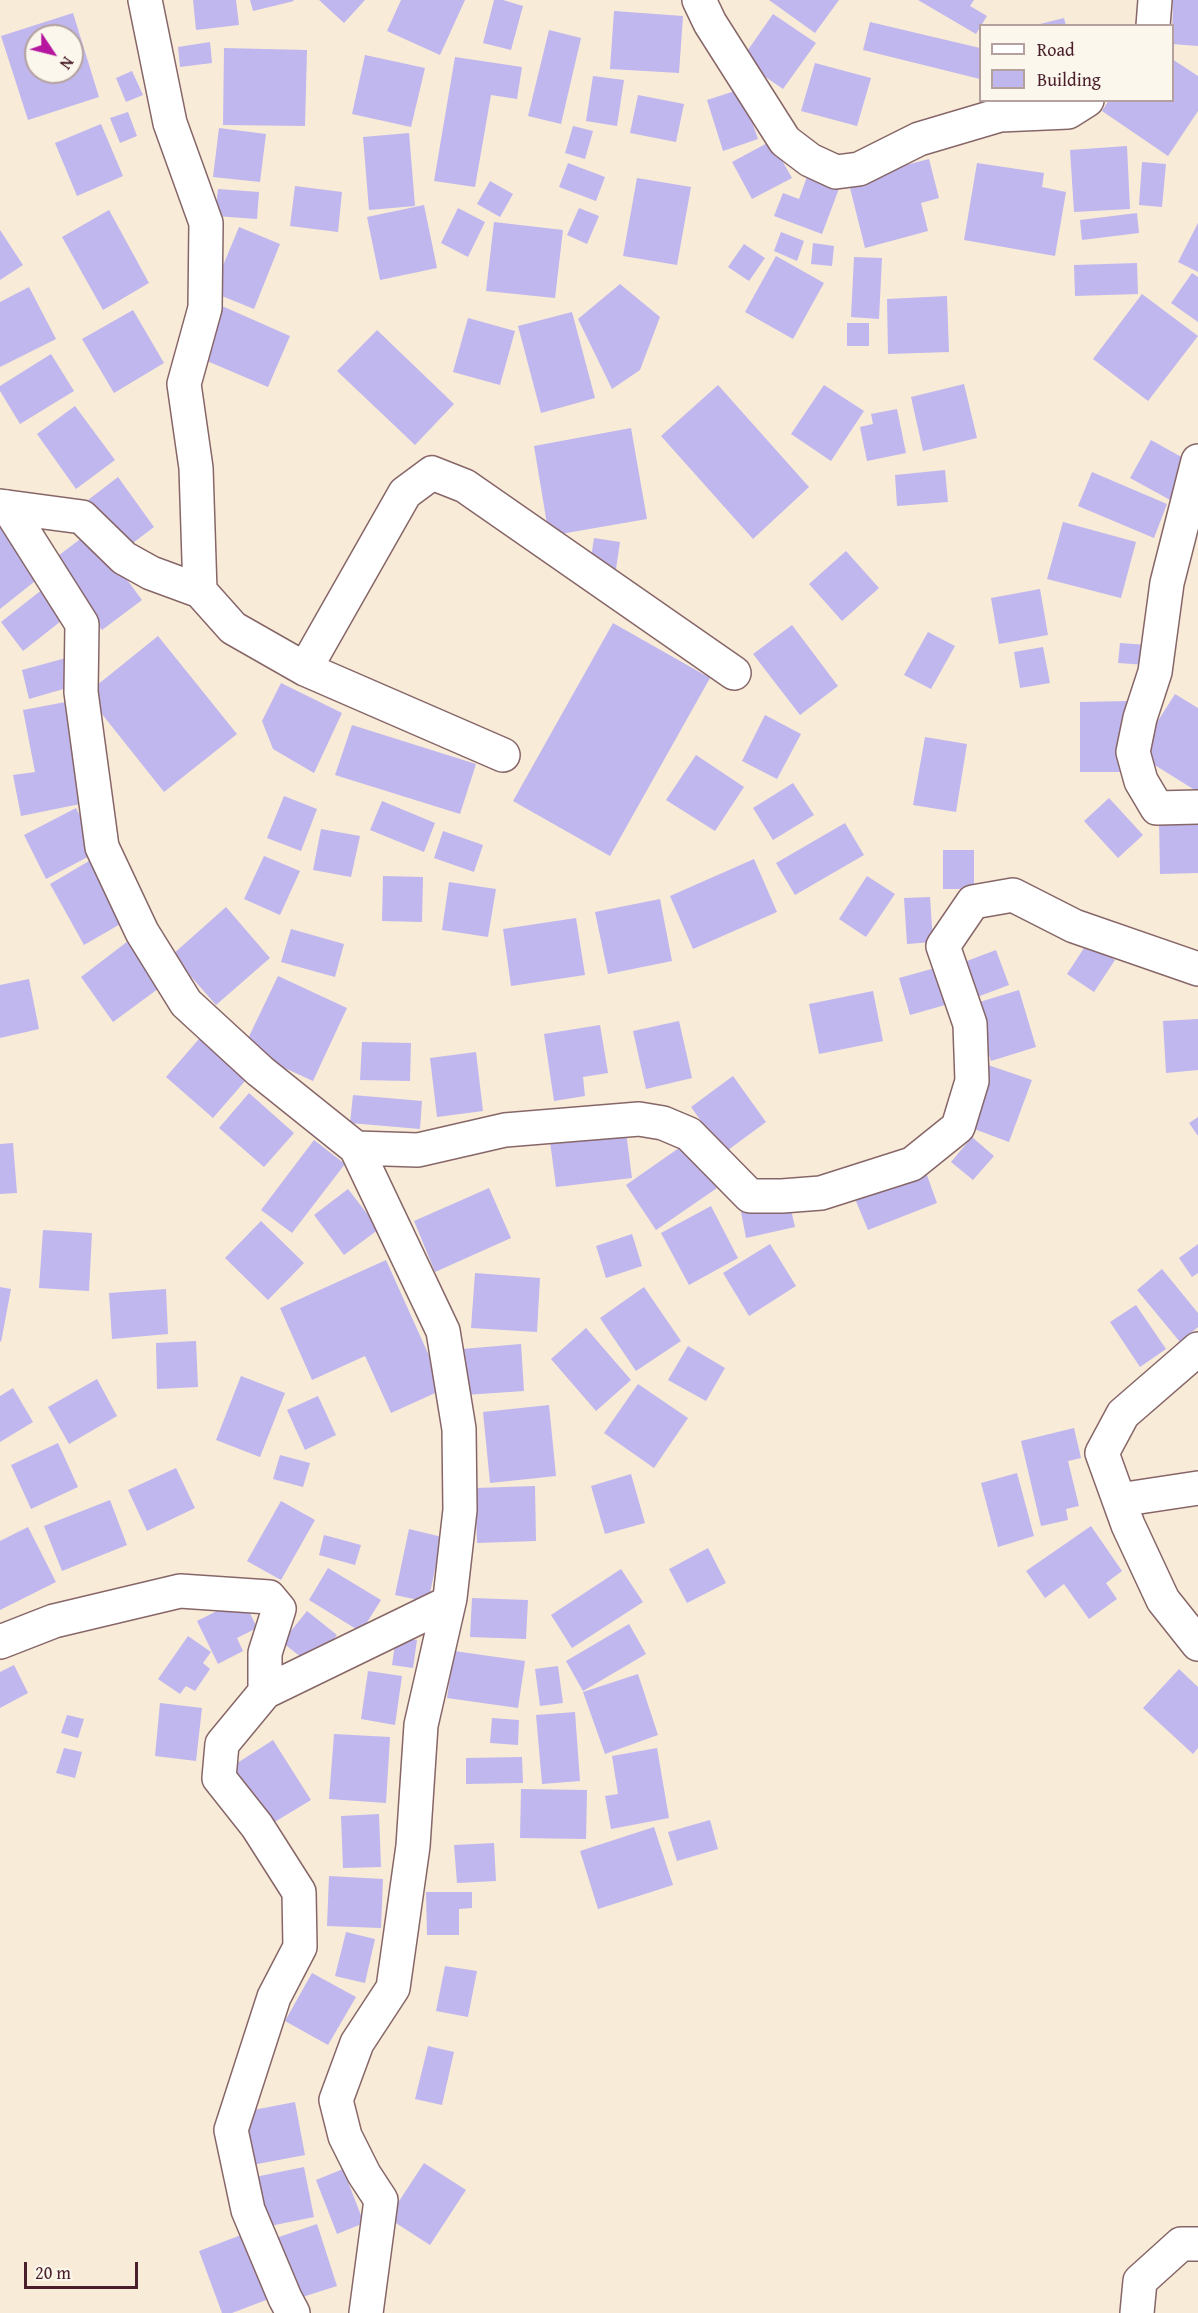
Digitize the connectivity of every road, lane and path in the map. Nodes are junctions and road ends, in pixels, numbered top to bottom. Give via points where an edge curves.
1 (145, 0) edge
2 (699, 0) edge
3 (1155, 0) edge
4 (1153, 24) edge
5 (1084, 102) edge
6 (1198, 461) edge
7 (4, 506) edge
8 (200, 591) junction
9 (305, 669) junction
10 (734, 674) dead end
11 (502, 755) dead end
12 (1198, 807) edge
13 (1198, 969) edge
14 (356, 1148) junction
15 (1198, 1349) edge
16 (1198, 1488) edge
17 (1119, 1500) junction
18 (448, 1603) junction
19 (0, 1642) edge
20 (1198, 1644) edge
21 (265, 1692) junction
22 (1198, 2244) edge
23 (293, 2313) edge
24 (366, 2313) edge
25 (1137, 2313) edge

1 - 8 street via 170,123 206,223 205,308 184,384 196,468
2 - 5 street via 785,141 810,160 836,172 859,169 919,139 1000,115 1068,112
3 - 4 street
6 - 12 street via 1167,583 1155,672 1133,752 1141,781 1157,808
7 - 8 street via 82,517 124,558 151,573
7 - 14 street via 82,624 81,692 102,847 142,932 186,1003 260,1071
8 - 9 street via 233,628
9 - 10 street via 405,493 432,473 465,486
9 - 11 street
13 - 14 street via 1074,926 1012,895 973,902 943,946 970,1024 972,1081 958,1127 912,1164 821,1193 750,1196 689,1134 639,1119 505,1130 418,1150
14 - 18 street via 443,1331 459,1430 460,1510
15 - 17 street via 1123,1414 1101,1453
16 - 17 street
17 - 20 street via 1163,1600
18 - 21 street
18 - 24 street via 421,1725 413,1846 393,1988 357,2043 336,2100 345,2136 381,2200
19 - 21 street via 54,1621 180,1591 269,1597 279,1610 265,1653
21 - 23 street via 222,1744 219,1778 257,1826 299,1892 300,1947 274,1997 231,2130 248,2210
22 - 25 street via 1181,2244 1140,2281

